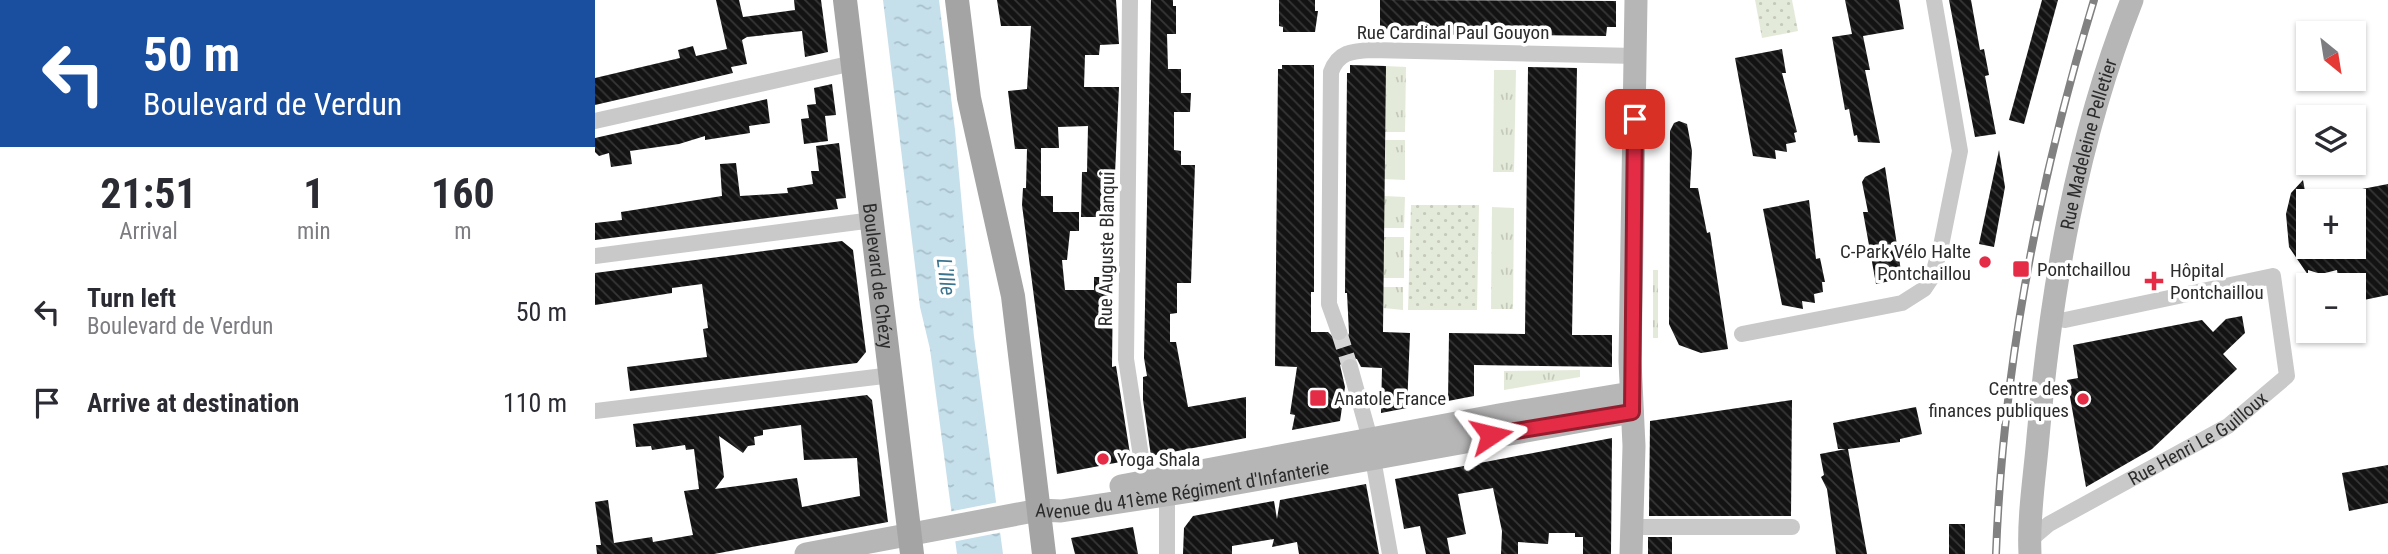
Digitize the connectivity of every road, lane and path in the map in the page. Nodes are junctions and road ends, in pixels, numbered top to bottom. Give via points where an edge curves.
1 (845, 0) edge
2 (957, 0) edge
3 (1130, 0) edge
4 (1636, 0) edge
5 (1934, 0) edge
6 (2132, 0) edge
7 (1636, 56) junction
8 (853, 63) junction
9 (595, 121) edge
10 (873, 220) junction
11 (595, 256) edge
12 (2065, 320) dead end
13 (1339, 332) tunnel mouth
14 (1742, 334) dead end
15 (1350, 367) tunnel mouth
16 (892, 375) junction
17 (1631, 403) junction
18 (595, 411) edge
19 (1371, 449) junction
20 (1157, 488) junction
21 (1031, 512) junction
22 (1631, 527) junction
23 (1792, 527) dead end
24 (919, 539) edge
25 (2029, 548) edge
26 (806, 554) edge
27 (1044, 554) edge
28 (1167, 554) edge
29 (1390, 554) edge
30 (1631, 554) edge

1 - 8 main road, Boulevard de Chézy
2 - 21 main road via 969,98 1013,296
3 - 20 street, Rue Auguste Blanqui via 1126,359
4 - 7 street
5 - 14 street via 1960,151 1929,282 1902,303
6 - 25 street, Rue Madeleine Pelletier via 2092,115 2059,274 2044,375
7 - 13 street, Rue Cardinal Paul Gouyon via 1371,50 1345,53 1335,61 1331,72 1329,303
7 - 17 street
8 - 9 street
8 - 10 main road, Boulevard de Chézy
10 - 11 street
10 - 16 main road, Boulevard de Chézy
12 - 25 street, Rue Henri Le Guilloux via 2273,276 2287,376 2228,426 2049,524
15 - 19 street
16 - 18 street
16 - 24 main road, Boulevard de Chézy
17 - 19 street, Avenue du 41ème Régiment d'Infanterie
17 - 22 street
19 - 20 street, Avenue du 41ème Régiment d'Infanterie
19 - 29 street
20 - 21 street, Avenue du 41ème Régiment d'Infanterie via 1061,511
20 - 28 street, Rue Auguste Blanqui
21 - 24 street, Avenue du 41ème Régiment d'Infanterie
21 - 27 main road
22 - 23 street
22 - 30 street
24 - 26 street, Avenue du 41ème Régiment d'Infanterie

